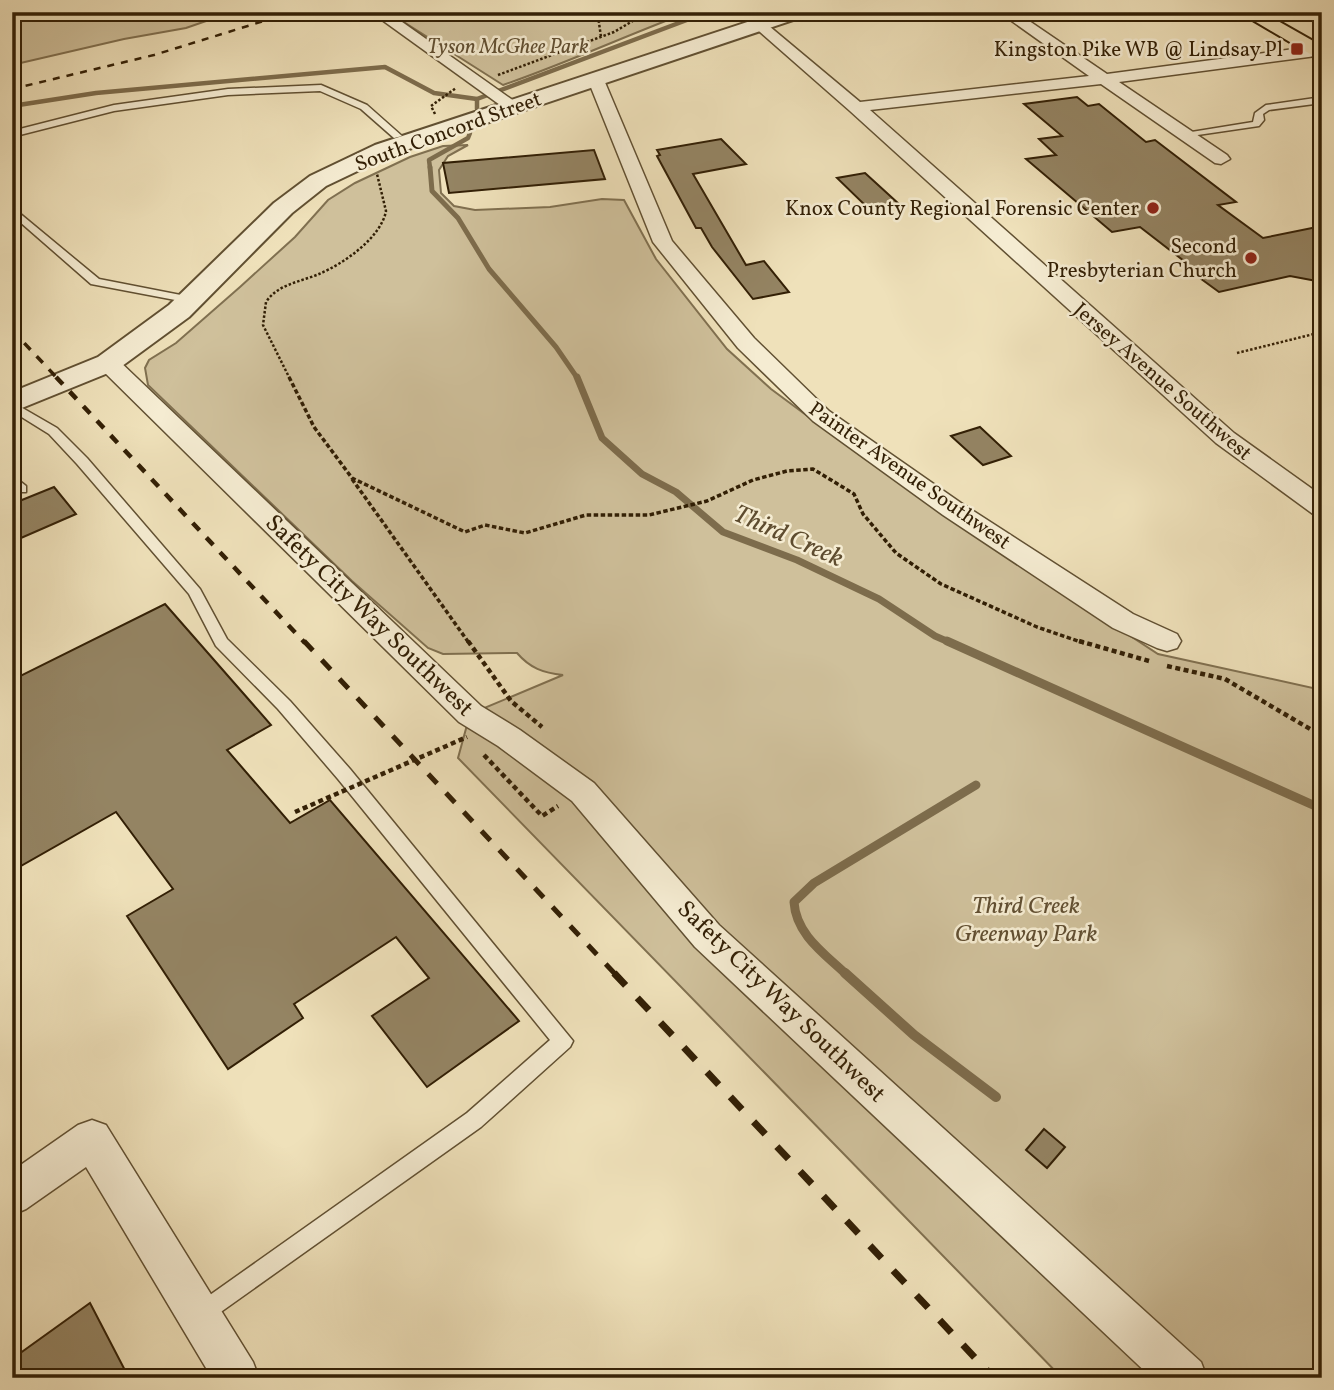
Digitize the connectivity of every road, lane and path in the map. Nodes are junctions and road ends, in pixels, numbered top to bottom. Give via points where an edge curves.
1 (379, 12) edge
2 (648, 12) edge
3 (798, 12) edge
4 (1006, 12) edge
5 (1248, 12) edge
6 (598, 16) dead end
7 (758, 24) junction
8 (601, 37) junction
9 (1319, 53) edge
10 (1104, 79) junction
11 (596, 80) junction
12 (495, 93) junction
13 (1322, 100) edge
14 (856, 107) junction
15 (12, 134) edge
16 (1184, 134) junction
17 (397, 135) joint
18 (1221, 159) dead end
19 (353, 164) junction
20 (12, 210) edge
21 (191, 300) junction
22 (1322, 332) edge
23 (1237, 353) dead end
24 (108, 363) junction
25 (12, 404) edge
26 (352, 478) junction
27 (1322, 508) edge
28 (1167, 641) dead end
29 (548, 734) dead end
30 (1322, 736) edge
31 (583, 792) junction
32 (295, 812) dead end
33 (12, 1195) edge
34 (200, 1316) junction
35 (237, 1378) edge
36 (1185, 1378) edge

1 - 12 street
2 - 8 path
3 - 7 street, South Concord Street
4 - 10 street
5 - 9 main road
6 - 8 path
7 - 11 street, South Concord Street
7 - 14 street, Jersey Avenue Southwest
8 - 12 path via 514,70
9 - 10 street
10 - 14 street
10 - 16 street
11 - 12 street, South Concord Street
11 - 28 street, Painter Avenue Southwest via 663,242 755,352 821,416 941,501 1123,621
12 - 17 path via 452,90 431,106 436,116 431,122
12 - 19 street, South Concord Street
13 - 16 lane via 1266,108 1256,124
14 - 27 street, Jersey Avenue Southwest via 1225,438
15 - 17 lane via 114,108 228,92 321,88 364,107
16 - 18 street
19 - 21 street, South Concord Street via 318,181 283,208
19 - 26 path via 378,174 385,218 350,257 284,286 262,308 263,325 314,427
20 - 21 lane via 95,282
21 - 24 street, South Concord Street
22 - 23 path
24 - 25 street, South Concord Street
24 - 31 street, Safety City Way Southwest via 470,714
25 - 34 lane via 53,430 82,461 195,592 221,642 285,705 563,1041 474,1120
26 - 29 path via 511,701
26 - 30 path via 465,532 485,525 525,533 586,515 649,515 707,501 753,480 813,469 854,494 863,514 896,554 941,584 1037,627 1108,651 1225,680
31 - 32 path, bridge via 542,816 467,737
31 - 36 street, Safety City Way Southwest via 707,936
33 - 34 street via 93,1139
34 - 35 street

